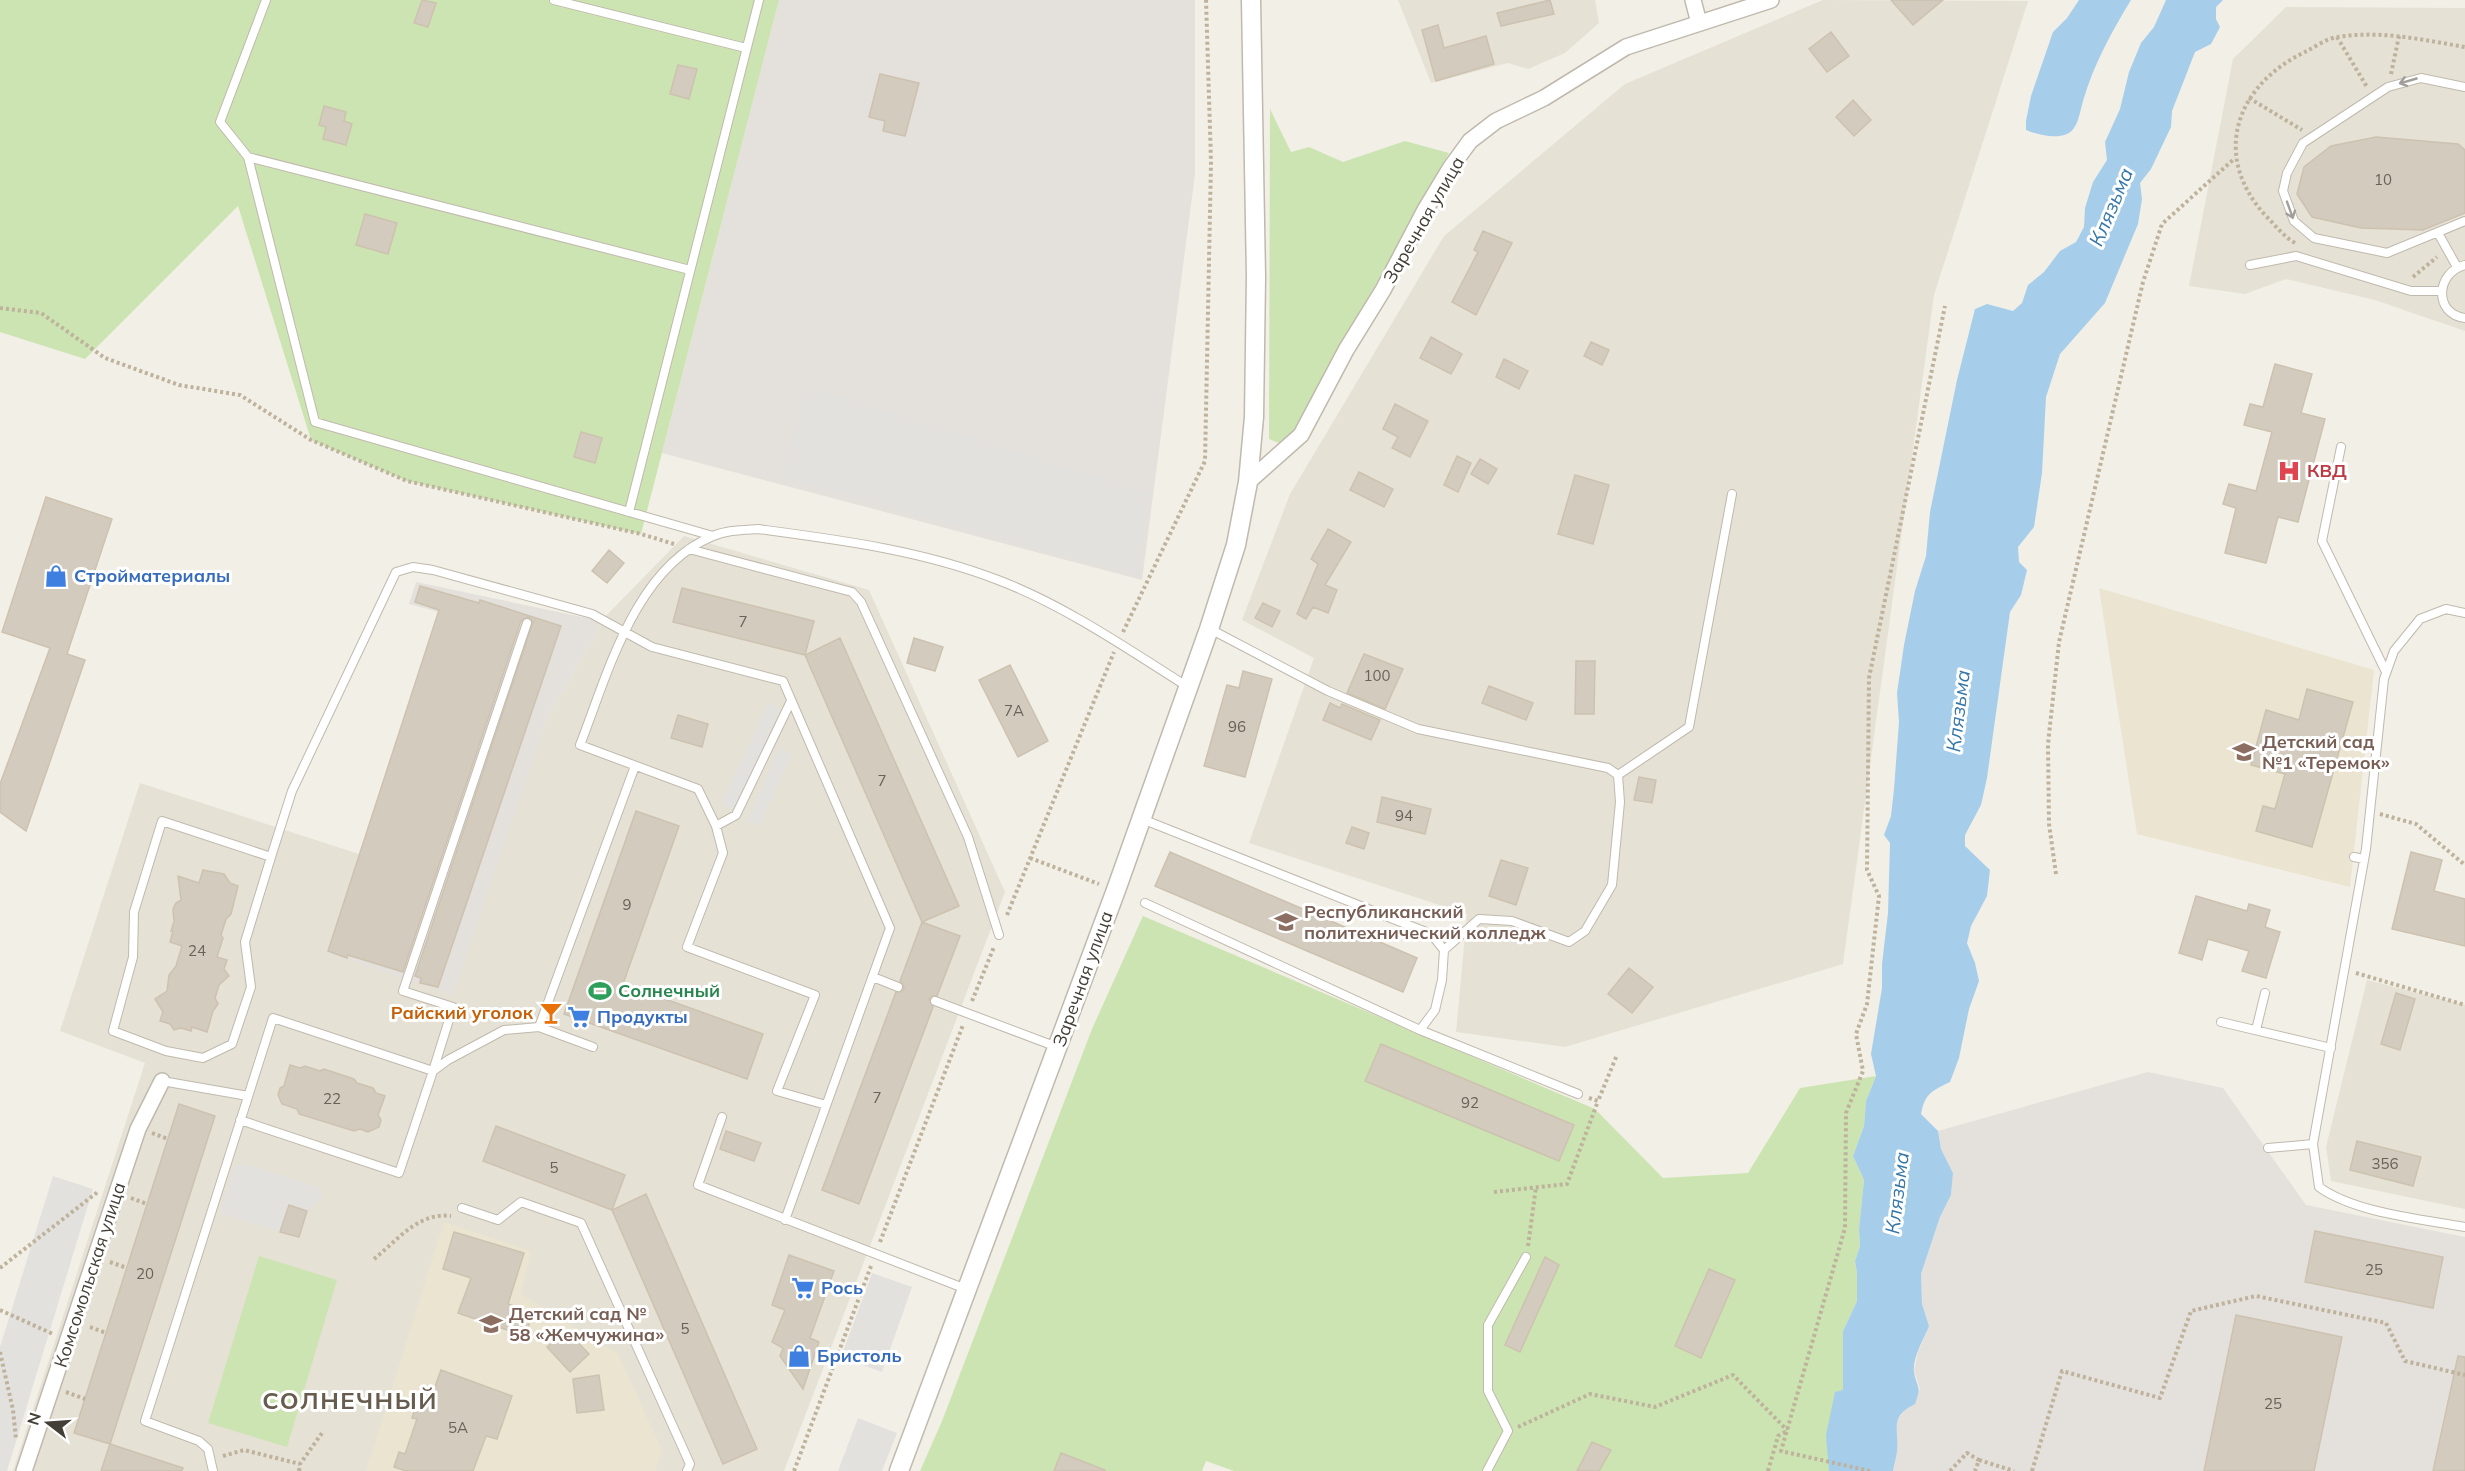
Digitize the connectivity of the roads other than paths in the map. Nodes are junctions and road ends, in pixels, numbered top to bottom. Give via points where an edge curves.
1 (266, 0) edge
2 (554, 0) edge
3 (759, 0) edge
4 (1251, 0) edge
5 (1693, 0) edge
6 (1771, 0) edge
7 (1699, 23) junction
8 (746, 48) junction
9 (2465, 87) edge
10 (248, 157) junction
11 (2465, 221) edge
12 (2438, 233) junction
13 (2250, 265) dead end
14 (2461, 266) edge
15 (690, 270) junction
16 (2441, 291) junction
17 (2465, 318) edge
18 (2341, 447) dead end
19 (1248, 482) junction
20 (1732, 494) dead end
21 (629, 512) junction
22 (713, 536) junction
23 (689, 549) junction
24 (2465, 613) edge
25 (527, 623) dead end
26 (1209, 628) junction
27 (625, 633) junction
28 (2386, 672) junction
29 (1188, 687) junction
30 (791, 701) junction
31 (636, 766) junction
32 (1618, 775) junction
33 (1141, 818) junction
34 (716, 826) junction
35 (271, 857) junction
36 (2354, 857) dead end
37 (2364, 859) junction
38 (1145, 903) dead end
39 (999, 935) dead end
40 (1444, 950) junction
41 (873, 977) junction
42 (898, 987) dead end
43 (2265, 993) dead end
44 (935, 1001) dead end
45 (2221, 1022) dead end
46 (539, 1027) junction
47 (1420, 1030) junction
48 (2256, 1030) junction
49 (593, 1047) dead end
50 (1058, 1047) junction
51 (2331, 1048) junction
52 (433, 1071) junction
53 (162, 1081) joint
54 (1578, 1094) road end
55 (248, 1096) junction
56 (826, 1105) junction
57 (722, 1117) dead end
58 (240, 1120) junction
59 (2313, 1144) junction
60 (2268, 1148) dead end
61 (462, 1208) road end
62 (785, 1220) junction
63 (2465, 1227) edge
64 (1526, 1257) road end
65 (967, 1289) junction
66 (24, 1471) edge
67 (213, 1471) edge
68 (687, 1471) edge
69 (899, 1471) edge
70 (1487, 1471) edge

1 - 10 lane via 220,122
2 - 8 lane
3 - 8 lane
4 - 19 street, Заречная улица via 1256,278 1254,417
5 - 7 street
6 - 7 street, Заречная улица
7 - 19 street, Заречная улица via 1626,47 1544,98 1496,121 1470,141 1425,210 1301,435
8 - 15 lane
9 -> 12 lane via 2421,78 2388,87 2303,143 2287,173 2283,191 2294,221 2314,238 2387,253
10 - 15 lane
10 - 21 lane via 315,422
11 - 12 lane
12 - 14 lane
13 - 16 lane via 2296,256 2411,291
14 - 16 lane via 2446,277
15 - 21 lane
16 - 17 lane via 2446,308
18 - 28 lane via 2322,541
19 - 26 street, Заречная улица via 1236,544
20 - 32 lane via 1689,727
21 - 22 lane
22 - 23 lane
22 - 29 lane via 759,529 916,554 1000,580 1118,643
23 - 27 lane via 654,580
23 - 39 lane via 852,592 861,602 968,837
24 - 28 lane via 2446,609 2420,619 2394,651
25 - 52 lane via 403,991 453,1007
26 - 29 street, Заречная улица
26 - 32 lane via 1328,691 1418,729 1608,768
27 - 30 lane via 652,646 783,681
27 - 31 lane via 580,745
27 - 35 lane via 591,614 433,570 413,567 396,572 292,791
28 - 37 lane
29 - 33 street, Заречная улица
30 - 34 lane via 736,815
30 - 41 lane via 890,928
31 - 34 lane via 698,789
31 - 46 lane
32 - 40 lane via 1620,802 1612,885 1585,931 1569,942 1512,921 1479,919
33 - 40 lane via 1431,934
33 - 50 street, Заречная улица
34 - 56 lane via 723,853 687,946 815,995 777,1091
35 - 35 lane via 162,821 134,912 133,957 113,1031 166,1052 203,1058 232,1044 251,987 245,942
36 - 37 lane
37 - 51 lane
38 - 47 lane
40 - 47 lane via 1435,1010
41 - 42 lane
41 - 56 lane
43 - 48 lane
44 - 50 lane
45 - 48 lane
46 - 49 lane
46 - 52 lane via 504,1030
47 - 54 lane
48 - 51 lane
50 - 65 street, Заречная улица
51 - 59 lane
52 - 55 lane via 273,1018
52 - 58 lane via 399,1173
53 - 55 lane
53 - 66 street, Комсомольская улица via 138,1129
55 - 58 lane
56 - 62 lane
57 - 62 lane via 698,1185
58 - 67 lane via 145,1421 199,1441 208,1449
59 - 60 lane
59 - 63 lane via 2319,1187 2333,1197
61 - 68 lane via 498,1221 521,1202 581,1223 690,1464
62 - 65 lane
64 - 70 lane via 1488,1325 1488,1390 1508,1431
65 - 69 street, Заречная улица

